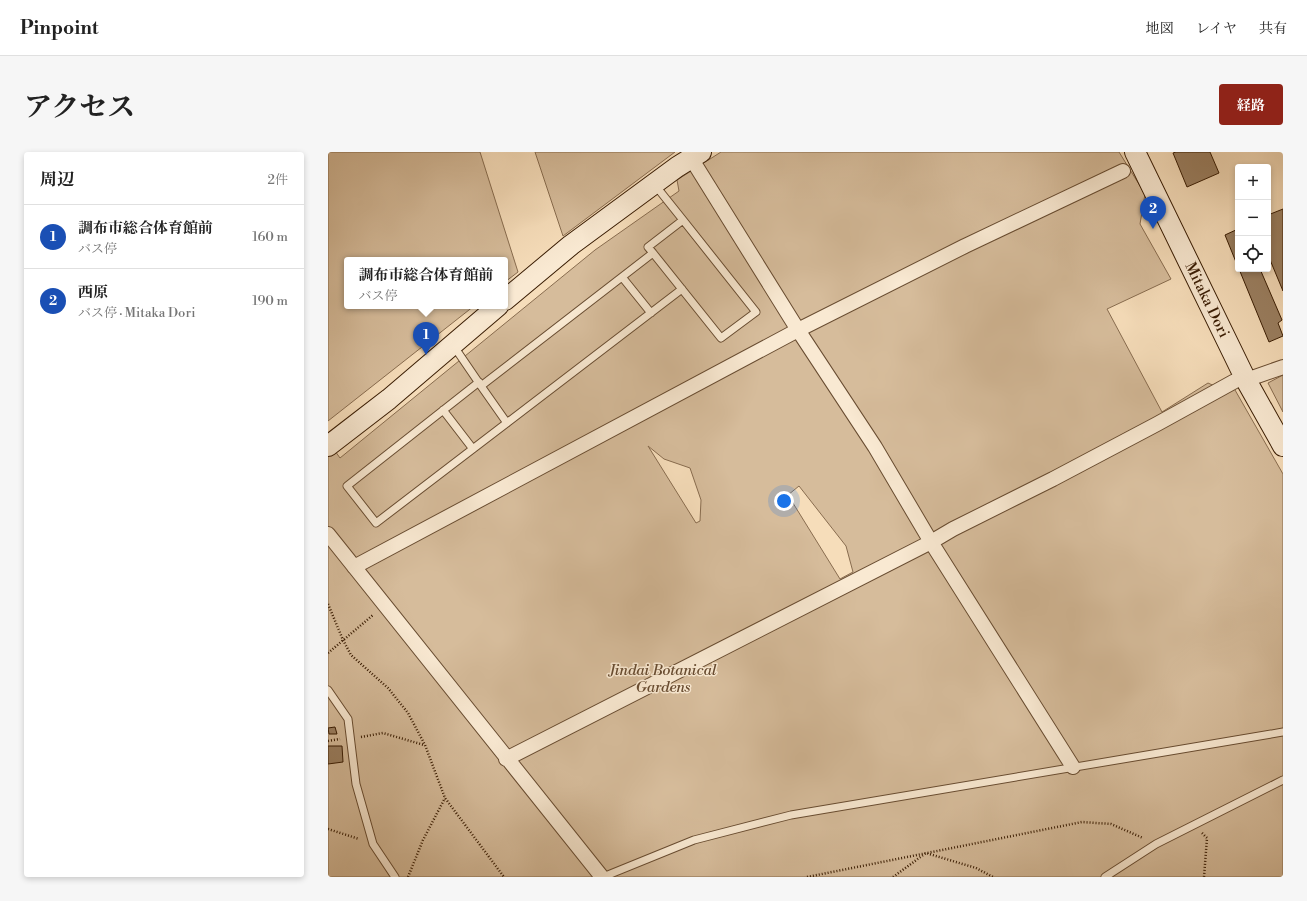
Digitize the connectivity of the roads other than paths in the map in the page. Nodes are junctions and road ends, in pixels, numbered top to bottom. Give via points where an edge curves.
1 (1135, 152) edge
2 (693, 154) edge
3 (1123, 171) dead end
4 (654, 184) junction
5 (682, 220) junction
6 (653, 253) junction
7 (622, 277) junction
8 (682, 289) junction
9 (508, 298) edge
10 (495, 309) edge
11 (651, 313) junction
12 (798, 330) junction
13 (453, 345) junction
14 (1283, 367) edge
15 (1241, 380) junction
16 (480, 384) junction
17 (443, 410) junction
18 (507, 423) junction
19 (328, 446) edge
20 (1283, 446) edge
21 (473, 449) junction
22 (328, 534) edge
23 (931, 542) junction
24 (354, 567) junction
25 (328, 690) edge
26 (1283, 732) edge
27 (506, 758) junction
28 (1073, 767) junction
29 (1283, 780) edge
30 (395, 877) edge
31 (602, 877) edge
32 (1105, 877) edge

1 - 15 street, Mitaka Dori
2 - 4 street
2 - 12 street
3 - 12 street via 965,246
4 - 5 lane
4 - 9 street via 571,245
5 - 6 lane via 648,247
5 - 8 lane via 756,312 721,338
6 - 7 lane
6 - 8 lane
7 - 11 lane
7 - 16 lane
8 - 11 lane
10 - 13 street
11 - 18 lane
12 - 23 street via 875,447
12 - 24 street
13 - 16 lane
13 - 19 street
14 - 15 street
15 - 20 street, Mitaka Dori
15 - 23 street
16 - 17 lane
16 - 18 lane
17 - 21 lane
17 - 21 lane via 347,486 376,523
18 - 21 lane
22 - 24 street
23 - 27 street
23 - 28 street
24 - 27 street
25 - 30 lane via 348,719 356,784 373,844
26 - 28 lane
27 - 31 street
28 - 31 lane via 792,815 694,840
29 - 32 lane via 1156,844

